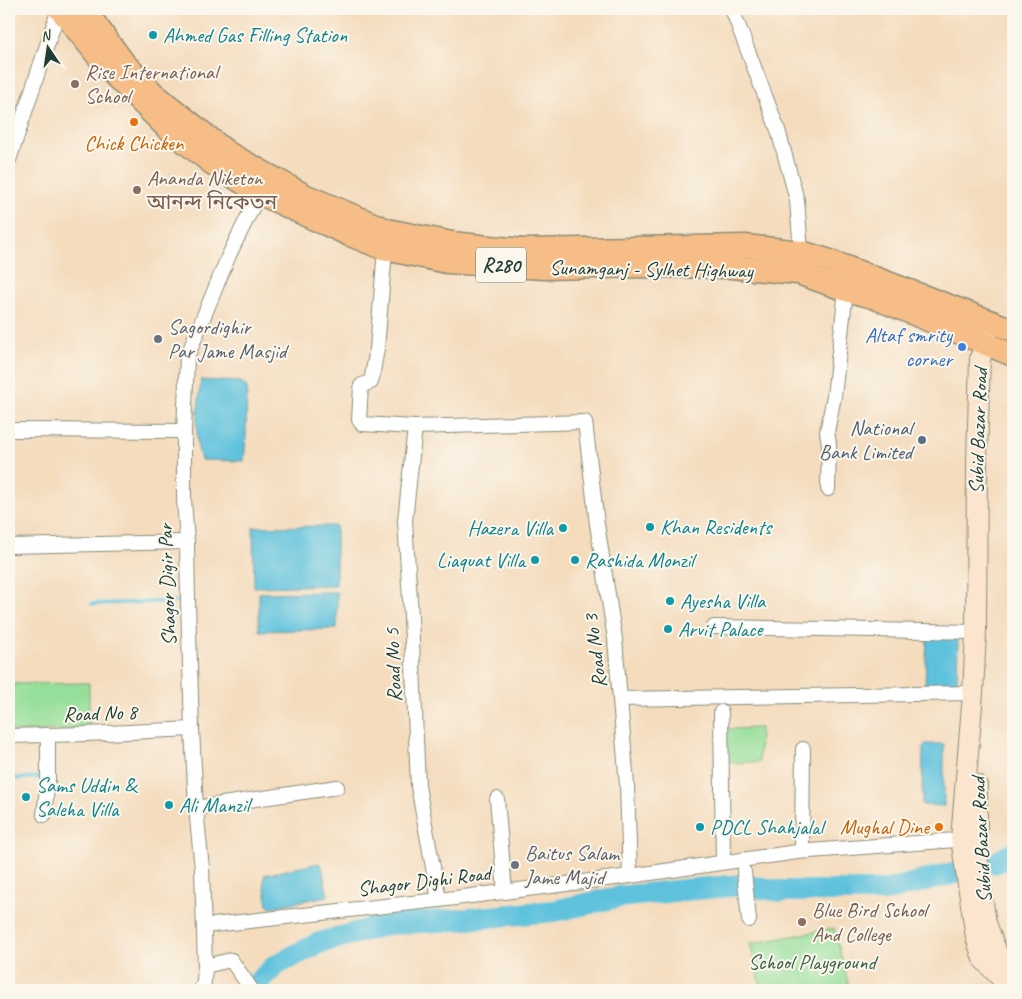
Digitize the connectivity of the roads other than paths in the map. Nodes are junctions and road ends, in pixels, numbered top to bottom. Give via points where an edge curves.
1 (60, 9) edge
2 (84, 9) edge
3 (732, 9) edge
4 (9, 160) edge
5 (264, 184) junction
6 (385, 249) junction
7 (799, 263) junction
8 (846, 290) junction
9 (989, 320) junction
10 (1013, 330) edge
11 (986, 344) junction
12 (1013, 355) edge
13 (415, 427) junction
14 (9, 430) edge
15 (184, 431) junction
16 (828, 489) dead end
17 (187, 542) junction
18 (9, 546) edge
19 (714, 627) dead end
20 (976, 632) junction
21 (973, 693) junction
22 (621, 699) junction
23 (721, 712) dead end
24 (192, 729) junction
25 (48, 735) junction
26 (9, 736) edge
27 (803, 749) dead end
28 (337, 786) dead end
29 (497, 799) dead end
30 (196, 808) junction
31 (44, 815) dead end
32 (969, 839) junction
33 (802, 851) junction
34 (723, 862) junction
35 (744, 872) dead end
36 (630, 876) junction
37 (504, 892) junction
38 (438, 900) junction
39 (749, 920) dead end
40 (204, 926) junction
41 (205, 966) junction
42 (1013, 970) edge
43 (248, 984) edge
44 (1013, 989) edge
45 (201, 990) edge

1 - 4 street
1 - 5 main road, Sunamganj - Sylhet Highway / R280 via 111,72 167,128 213,164
2 - 5 main road, Sunamganj - Sylhet Highway / R280 via 124,63 153,93
3 - 7 street via 780,139 797,200
5 - 6 main road, Sunamganj - Sylhet Highway / R280 via 350,235
5 - 7 main road, Sunamganj - Sylhet Highway / R280 via 304,195 387,230 452,243 525,250 745,246
5 - 15 street, Shagor Digir Par via 229,255 187,357
6 - 7 main road, Sunamganj - Sylhet Highway / R280 via 447,262 535,267 732,267
6 - 13 street via 377,350 371,382 362,385 358,420 362,424
7 - 8 main road, Sunamganj - Sylhet Highway / R280
7 - 9 main road, Sunamganj - Sylhet Highway / R280 via 836,263
8 - 11 main road, Sunamganj - Sylhet Highway / R280 via 873,297
8 - 16 street via 827,432 830,443
9 - 10 main road, Sunamganj - Sylhet Highway / R280
9 - 11 main road
11 - 12 main road, Sunamganj - Sylhet Highway / R280
11 - 20 main road, Subid Bazar Road via 979,369
11 - 32 main road, Subid Bazar Road via 989,366 982,739
13 - 22 street, Road No 3 via 585,422
13 - 38 street, Road No 5 via 406,521 418,786
14 - 15 street
15 - 17 street, Shagor Digir Par
17 - 18 street
17 - 24 street, Shagor Digir Par
19 - 20 street
20 - 21 main road, Subid Bazar Road
21 - 22 street
21 - 32 main road, Subid Bazar Road
22 - 36 street, Road No 3
23 - 34 street
24 - 25 street, Road No 8
24 - 30 street, Shagor Digir Par
25 - 26 street, Road No 8
25 - 31 street
27 - 33 street
28 - 30 street
29 - 37 street
30 - 40 street, Shagor Digir Par
32 - 33 street, Shagor Dighi Road
32 - 42 main road, Subid Bazar Road via 986,923 997,953
32 - 44 main road, Subid Bazar Road via 976,937 983,960
33 - 34 street, Shagor Dighi Road
34 - 36 street, Shagor Dighi Road
35 - 39 street
36 - 37 street, Shagor Dighi Road
37 - 38 street, Shagor Dighi Road
38 - 40 street, Shagor Dighi Road
40 - 41 street, Shagor Digir Par
41 - 43 street via 231,960
41 - 45 street, Shagor Digir Par

